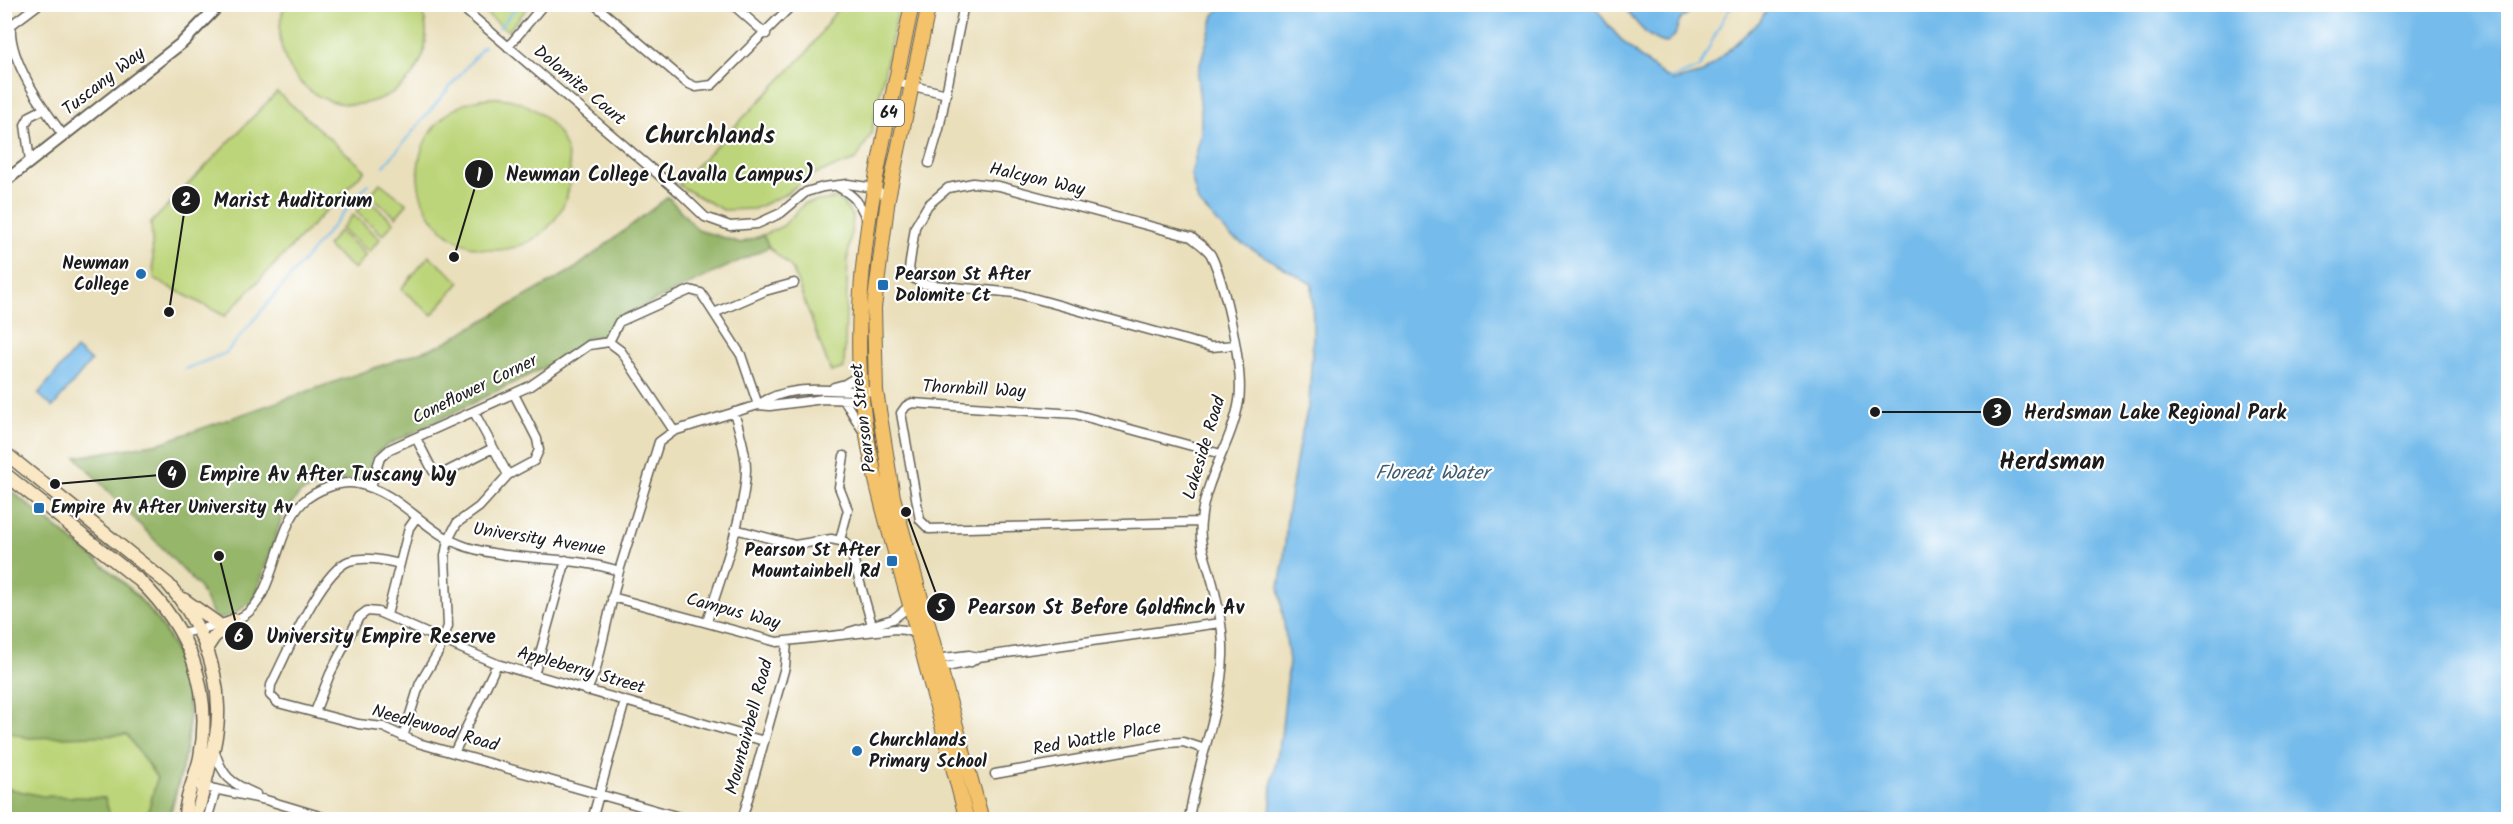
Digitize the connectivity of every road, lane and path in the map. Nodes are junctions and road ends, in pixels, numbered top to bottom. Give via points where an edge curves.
1 (39, 4) edge
2 (220, 4) edge
3 (458, 4) edge
4 (544, 4) edge
5 (594, 4) edge
6 (732, 4) edge
7 (793, 4) edge
8 (912, 4) edge
9 (929, 4) edge
10 (964, 4) edge
11 (766, 34) junction
12 (508, 47) junction
13 (896, 82) junction
14 (912, 86) junction
15 (947, 94) junction
16 (44, 109) junction
17 (63, 135) junction
18 (30, 161) junction
19 (929, 163) dead end
20 (4, 182) edge
21 (837, 187) junction
22 (874, 188) junction
23 (888, 198) junction
24 (868, 223) junction
25 (1191, 237) joint
26 (794, 283) dead end
27 (714, 313) junction
28 (609, 342) junction
29 (1234, 345) junction
30 (860, 375) junction
31 (825, 390) junction
32 (514, 394) junction
33 (869, 396) junction
34 (844, 400) junction
35 (758, 405) junction
36 (474, 412) junction
37 (734, 412) junction
38 (674, 431) junction
39 (867, 437) junction
40 (416, 438) junction
41 (493, 448) junction
42 (4, 452) edge
43 (1221, 454) junction
44 (844, 456) dead end
45 (4, 473) edge
46 (508, 476) junction
47 (370, 486) junction
48 (416, 518) junction
49 (1200, 522) junction
50 (735, 529) junction
51 (448, 540) junction
52 (840, 540) junction
53 (566, 560) junction
54 (400, 564) junction
55 (619, 571) junction
56 (177, 595) junction
57 (612, 597) junction
58 (910, 606) junction
59 (387, 615) junction
60 (226, 622) junction
61 (707, 622) junction
62 (1220, 623) junction
63 (872, 625) junction
64 (199, 631) junction
65 (846, 633) junction
66 (917, 634) junction
67 (184, 636) junction
68 (444, 639) junction
69 (787, 642) junction
70 (206, 649) junction
71 (497, 664) junction
72 (933, 665) junction
73 (534, 675) junction
74 (587, 691) junction
75 (625, 701) junction
76 (315, 712) junction
77 (404, 737) junction
78 (764, 741) junction
79 (214, 748) junction
80 (1205, 749) junction
81 (454, 753) junction
82 (995, 774) dead end
83 (204, 787) junction
84 (599, 794) junction
85 (266, 800) junction
86 (185, 819) edge
87 (194, 819) edge
88 (207, 819) edge
89 (333, 819) edge
90 (592, 819) edge
91 (690, 819) edge
92 (742, 819) edge
93 (967, 819) edge
94 (982, 819) edge
95 (1189, 819) edge

1 - 16 street via 11,26 10,37 29,85
2 - 17 street, Tuscany Way via 183,42
3 - 12 street, Dolomite Court
4 - 12 street
5 - 11 street via 696,87 712,85
6 - 11 street
7 - 11 street
8 - 13 main road, Pearson Street / 64
9 - 14 main road, Pearson Street / 64
10 - 15 street
12 - 21 street, Dolomite Court via 705,218 730,226 757,224 781,213 806,192
13 - 14 street
13 - 22 main road, Pearson Street / 64
14 - 15 street
14 - 23 main road, Pearson Street / 64
15 - 19 street
16 - 17 street
16 - 18 street via 30,116 25,125
17 - 18 street, Tuscany Way
18 - 20 street, Tuscany Way
21 - 22 street, Dolomite Court via 849,184
21 - 24 street via 862,205
22 - 23 street, Dolomite Court
22 - 24 main road, Pearson Street / 64
23 - 33 main road, Pearson Street / 64 via 874,308
24 - 30 main road, Pearson Street / 64 via 862,268
25 - 29 street, Lakeside Road via 1210,252
25 - 29 street, Halcyon Way via 999,186 973,183 948,188 928,204 915,227 909,269 923,284 1015,293 1211,347
26 - 27 street
27 - 28 street via 701,293 690,290 619,322
27 - 35 street via 741,354
28 - 32 street, Coneflower Corner via 589,345
28 - 38 street via 621,351
29 - 43 street, Lakeside Road via 1239,366 1239,400
30 - 31 street
30 - 33 main road, Pearson Street / 64
31 - 33 street
31 - 35 street via 798,390 768,398
32 - 36 street, Coneflower Corner
32 - 46 street via 539,450 534,461
33 - 34 street
33 - 39 main road, Pearson Street / 64
33 - 72 main road, Pearson Street / 64
34 - 35 street
34 - 39 street
35 - 37 street
36 - 40 street, Coneflower Corner
36 - 41 street
37 - 38 street
37 - 50 street via 746,469
38 - 55 street via 659,442
39 - 58 main road, Pearson Street / 64
40 - 41 street via 433,471 442,474
40 - 47 street, Coneflower Corner via 390,449 380,458
41 - 46 street
42 - 56 main road via 147,566
43 - 49 street, Lakeside Road
43 - 49 street, Thornbill Way via 1059,411 912,402 901,413 920,520 929,529
44 - 52 street via 839,487 848,515
45 - 67 main road via 140,581 160,600
46 - 51 street via 458,523
47 - 48 street, University Avenue via 387,494
47 - 60 street, University Avenue via 354,483 327,487 304,501 292,517 257,603 253,609
48 - 51 street, University Avenue
48 - 54 street via 409,528
49 - 62 street, Lakeside Road via 1203,555
50 - 52 street via 795,544
50 - 61 street
51 - 53 street, University Avenue via 514,556
51 - 68 street
52 - 63 street via 851,551
53 - 55 street, University Avenue
53 - 73 street
54 - 59 street
54 - 76 street, Needlewood Road via 378,559 350,561 321,588 270,695 278,703
55 - 57 street
56 - 60 main road
56 - 64 main road
57 - 61 street, Campus Way
57 - 74 street via 596,669
58 - 63 street, Campus Way via 893,619
58 - 66 main road, Pearson Street / 64
59 - 68 street, Appleberry Street
59 - 76 street, Appleberry Street via 367,611 359,616
60 - 64 street, University Avenue
60 - 70 main road
61 - 69 street, Campus Way
62 - 72 street via 978,657 969,655
62 - 80 street, Lakeside Road via 1223,654 1218,704
63 - 65 street, Campus Way
64 - 67 street, University Avenue
64 - 70 main road
65 - 66 street, Campus Way via 895,629
65 - 69 street, Campus Way
66 - 72 main road, Pearson Street / 64
67 - 83 main road via 195,664 202,701 200,755
68 - 71 street, Appleberry Street
68 - 77 street via 420,683
69 - 78 street, Mountainbell Road via 785,667
70 - 79 main road via 218,706
71 - 73 street, Appleberry Street
71 - 81 street
72 - 93 main road, Pearson Street / 64
72 - 94 main road, Pearson Street / 64
73 - 74 street, Appleberry Street
74 - 75 street, Appleberry Street
75 - 78 street, Appleberry Street
75 - 84 street
76 - 77 street, Needlewood Road via 383,727
77 - 81 street, Needlewood Road
78 - 92 street, Mountainbell Road
79 - 83 main road
79 - 85 street via 226,777
80 - 82 street, Red Wattle Place via 1183,742 1168,743
80 - 95 street, Lakeside Road
81 - 84 street, Needlewood Road
83 - 85 street
83 - 86 main road
83 - 87 main road
83 - 88 street
84 - 90 street
84 - 91 street, Needlewood Road
85 - 89 street

